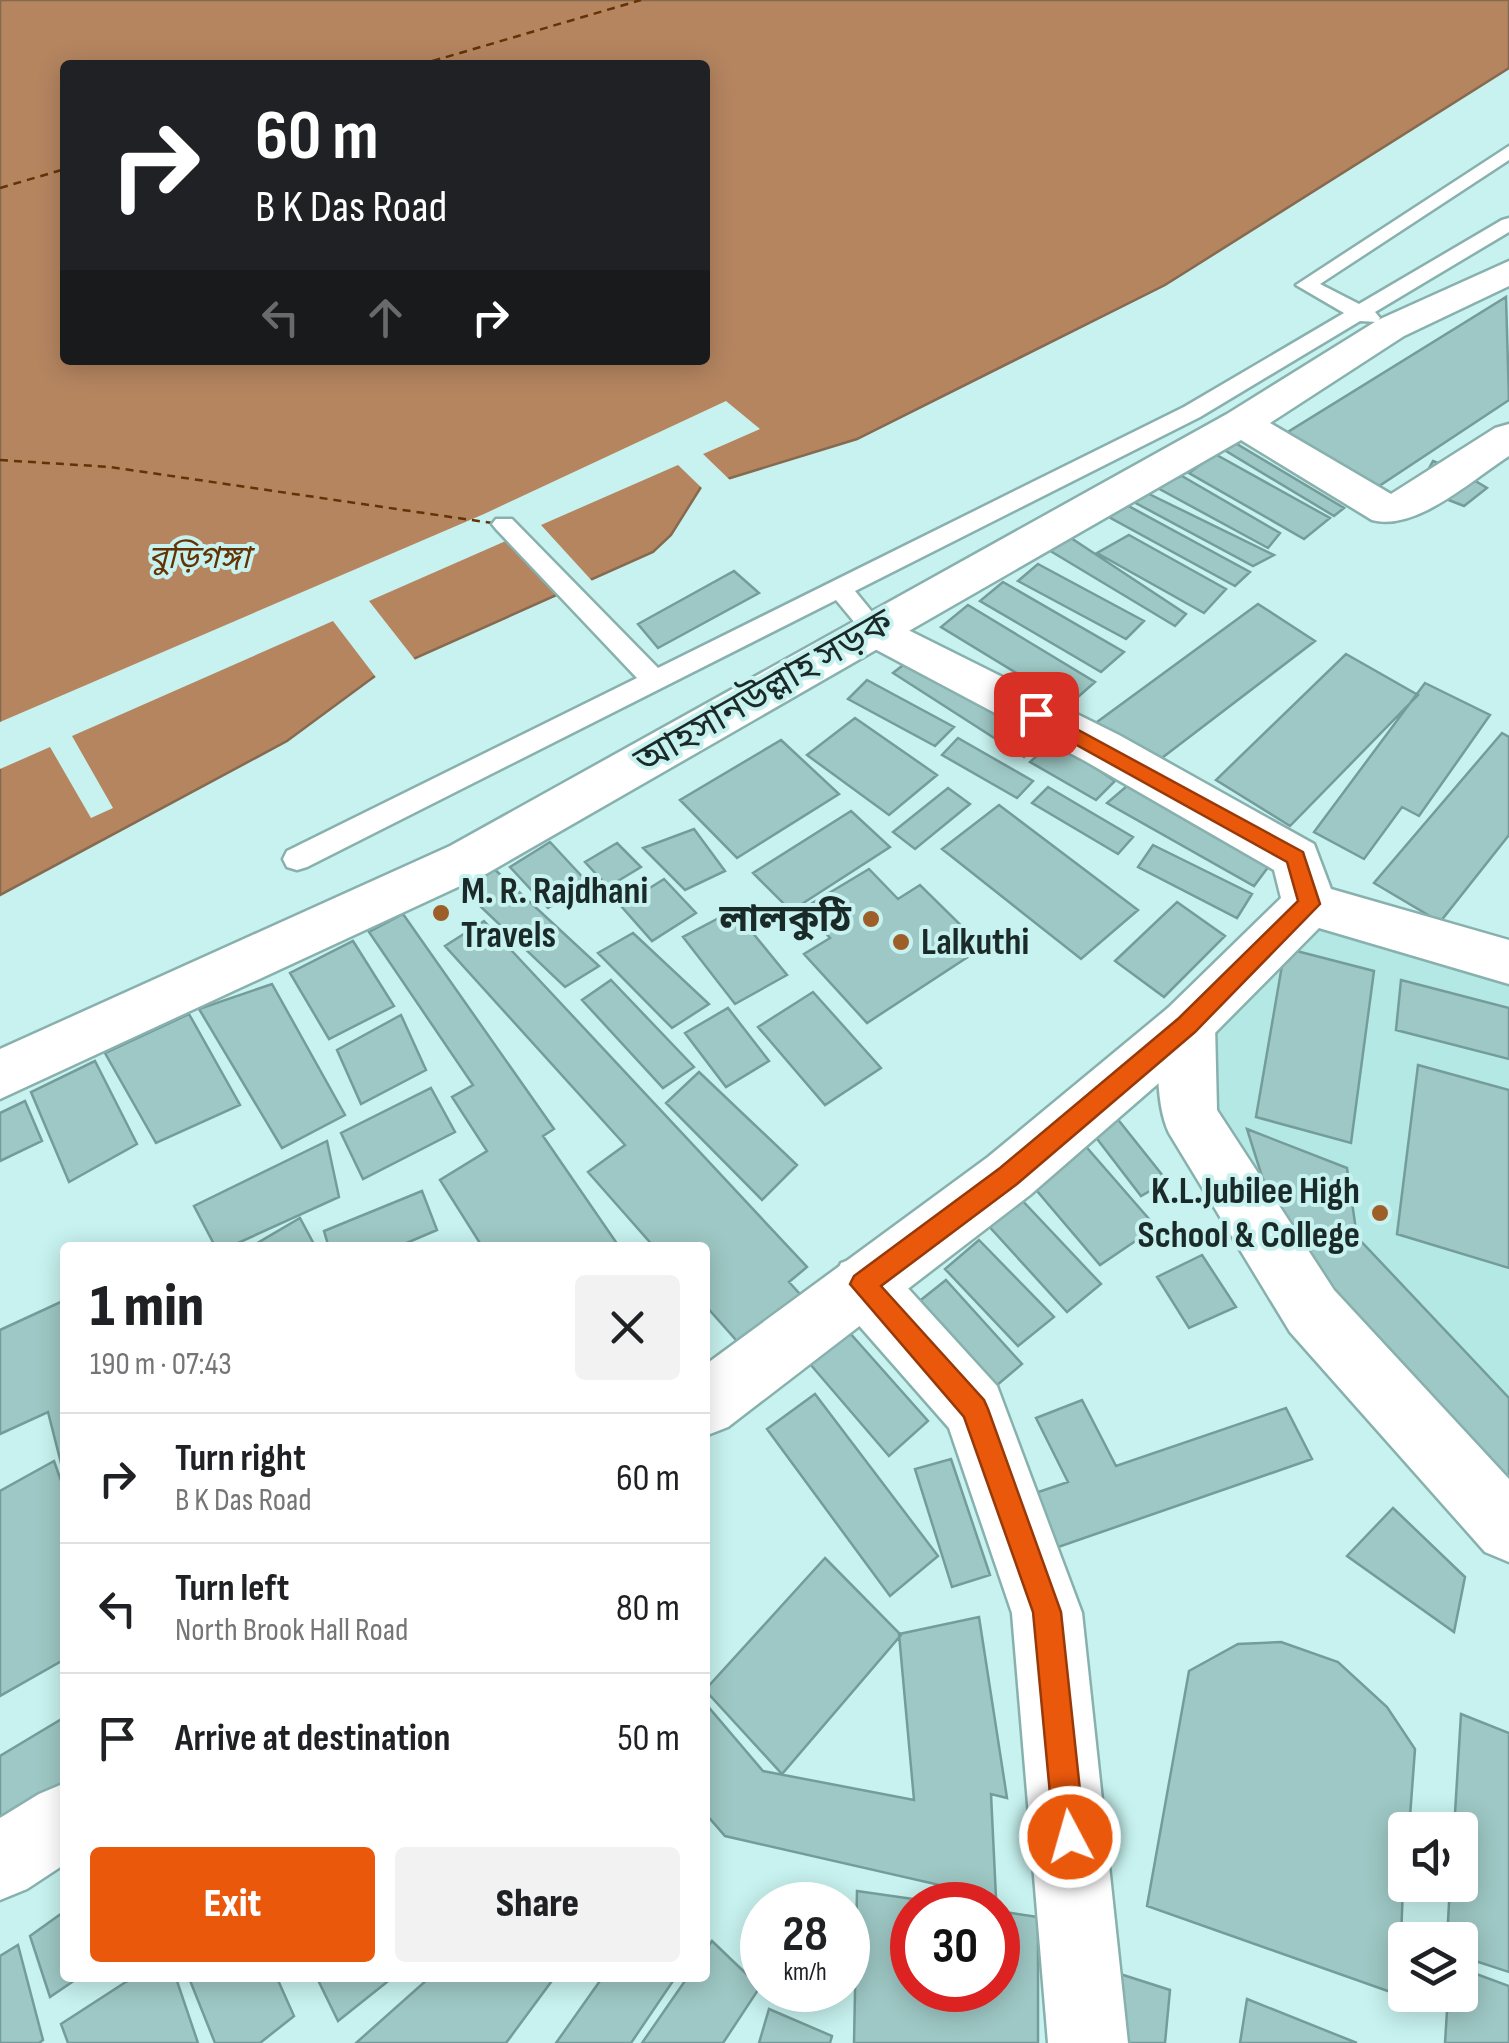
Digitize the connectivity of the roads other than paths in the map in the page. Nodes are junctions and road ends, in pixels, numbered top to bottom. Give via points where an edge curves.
1 (1509, 152) edge
2 (1509, 224) edge
3 (1509, 272) edge
4 (1374, 320) junction
5 (1240, 423) junction
6 (1509, 437) edge
7 (504, 524) dead end
8 (838, 587) junction
9 (874, 629) junction
10 (654, 680) junction
11 (298, 859) dead end
12 (1309, 904) junction
13 (1509, 962) edge
14 (1187, 1025) junction
15 (0, 1075) edge
16 (863, 1284) junction
17 (710, 1400) edge
18 (1509, 1528) edge
19 (60, 1823) edge
20 (0, 1862) edge
21 (1088, 2043) edge

1 - 4 lane via 1306,285
2 - 4 lane
3 - 4 street, আহসানউল্লাহ সড়ক
4 - 5 street, আহসানউল্লাহ সড়ক
4 - 8 lane
5 - 6 street via 1387,510
5 - 9 street, আহসানউল্লাহ সড়ক
7 - 10 lane
8 - 9 lane
8 - 10 lane
9 - 12 street via 1296,858
9 - 15 street, আহসানউল্লাহ সড়ক via 468,860
10 - 11 lane
12 - 13 street
12 - 14 street
14 - 16 street via 1009,1176
14 - 18 street via 1190,1115 1312,1311
16 - 17 street
16 - 21 street via 974,1409 1047,1612
19 - 20 street

